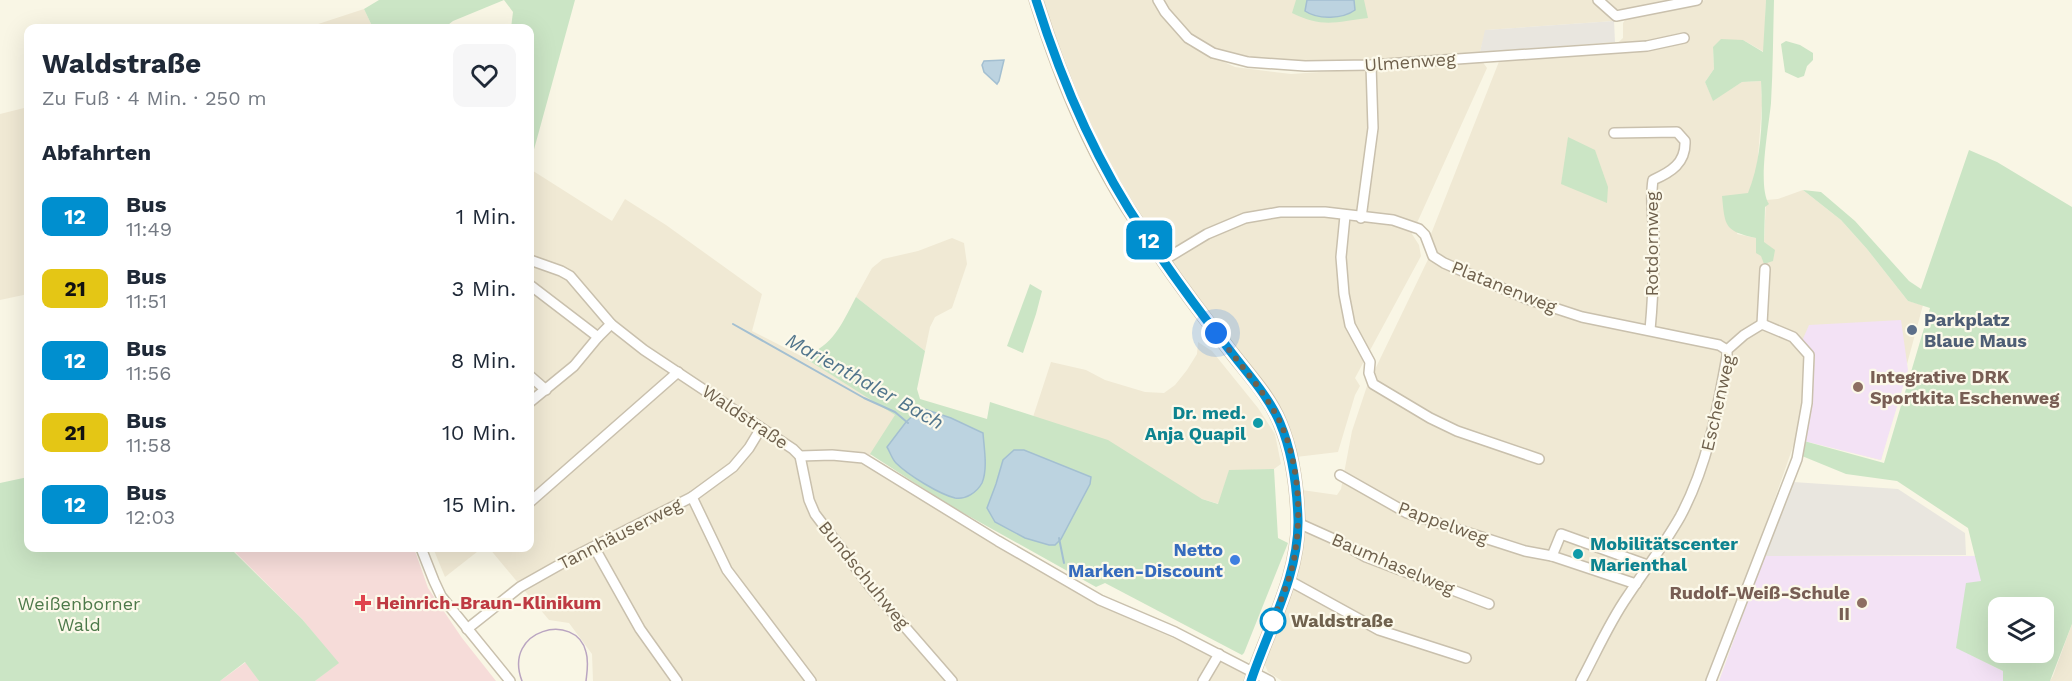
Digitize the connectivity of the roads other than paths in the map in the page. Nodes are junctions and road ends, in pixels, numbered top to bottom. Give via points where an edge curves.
1 (1036, 0) edge
2 (1158, 0) edge
3 (1598, 0) edge
4 (1697, 0) edge
5 (1684, 38) dead end
6 (1371, 65) junction
7 (1614, 133) dead end
8 (1345, 216) junction
9 (1361, 218) junction
10 (1164, 260) junction
11 (534, 261) edge
12 (1765, 269) dead end
13 (534, 288) edge
14 (611, 324) junction
15 (1762, 324) junction
16 (1650, 330) junction
17 (598, 338) junction
18 (1726, 350) junction
19 (678, 372) junction
20 (534, 380) edge
21 (546, 390) junction
22 (534, 399) edge
23 (761, 428) junction
24 (800, 456) junction
25 (1539, 459) dead end
26 (1340, 476) dead end
27 (692, 497) junction
28 (534, 498) edge
29 (1298, 522) junction
30 (594, 547) junction
31 (423, 552) edge
32 (1552, 556) junction
33 (1650, 566) junction
34 (1288, 580) junction
35 (1636, 584) junction
36 (1489, 604) dead end
37 (467, 629) junction
38 (1219, 654) junction
39 (1466, 658) dead end
40 (1253, 676) edge
41 (510, 681) edge
42 (677, 681) edge
43 (812, 681) edge
44 (952, 681) edge
45 (1203, 681) edge
46 (1270, 681) edge
47 (1581, 681) edge
48 (1711, 681) edge

1 - 10 street via 1084,131
2 - 6 street, Ulmenweg via 1188,38 1213,53 1248,62
3 - 4 street via 1616,16
5 - 6 street, Ulmenweg via 1638,47
6 - 9 street via 1373,128
7 - 16 street, Rotdornweg via 1677,132 1685,141 1681,162 1653,180 1654,282
8 - 9 street, Platanenweg
8 - 10 street, Platanenweg via 1280,212 1245,218 1207,234
8 - 25 street via 1341,257 1344,294 1350,325 1370,362 1373,384 1457,431
9 - 16 street, Platanenweg via 1393,220 1419,229 1438,260 1527,299 1582,317
10 - 29 street via 1279,420 1290,450
11 - 14 street, Waldstraße via 570,276
12 - 15 street
13 - 17 street
14 - 17 street
14 - 19 street, Waldstraße
15 - 18 street, Eschenweg
15 - 48 street via 1793,338 1809,355 1807,404 1797,459
16 - 18 street, Platanenweg via 1719,345
17 - 21 street
18 - 33 street, Eschenweg via 1712,436 1702,465 1680,516
19 - 23 street, Waldstraße
19 - 28 street
20 - 21 street
21 - 22 street
23 - 24 street, Waldstraße
23 - 27 street, Tannhäuserweg via 733,467
24 - 38 street, Waldstraße via 863,458 1100,600
24 - 44 street, Bundschuhweg via 815,514 872,589
26 - 32 street, Pappelweg via 1407,513
27 - 30 street, Tannhäuserweg
27 - 43 street via 727,570
29 - 34 street
29 - 36 street, Baumhaselweg via 1366,557
30 - 37 street, Tannhäuserweg via 520,587
30 - 42 street via 640,629
31 - 37 street via 441,596
32 - 33 street via 1560,534
32 - 35 street, Pappelweg
33 - 35 street, Eschenweg
34 - 39 street via 1379,630
34 - 40 street
35 - 47 street, Eschenweg
37 - 41 street
38 - 40 street, Waldstraße
38 - 45 street
40 - 46 street, Waldstraße

